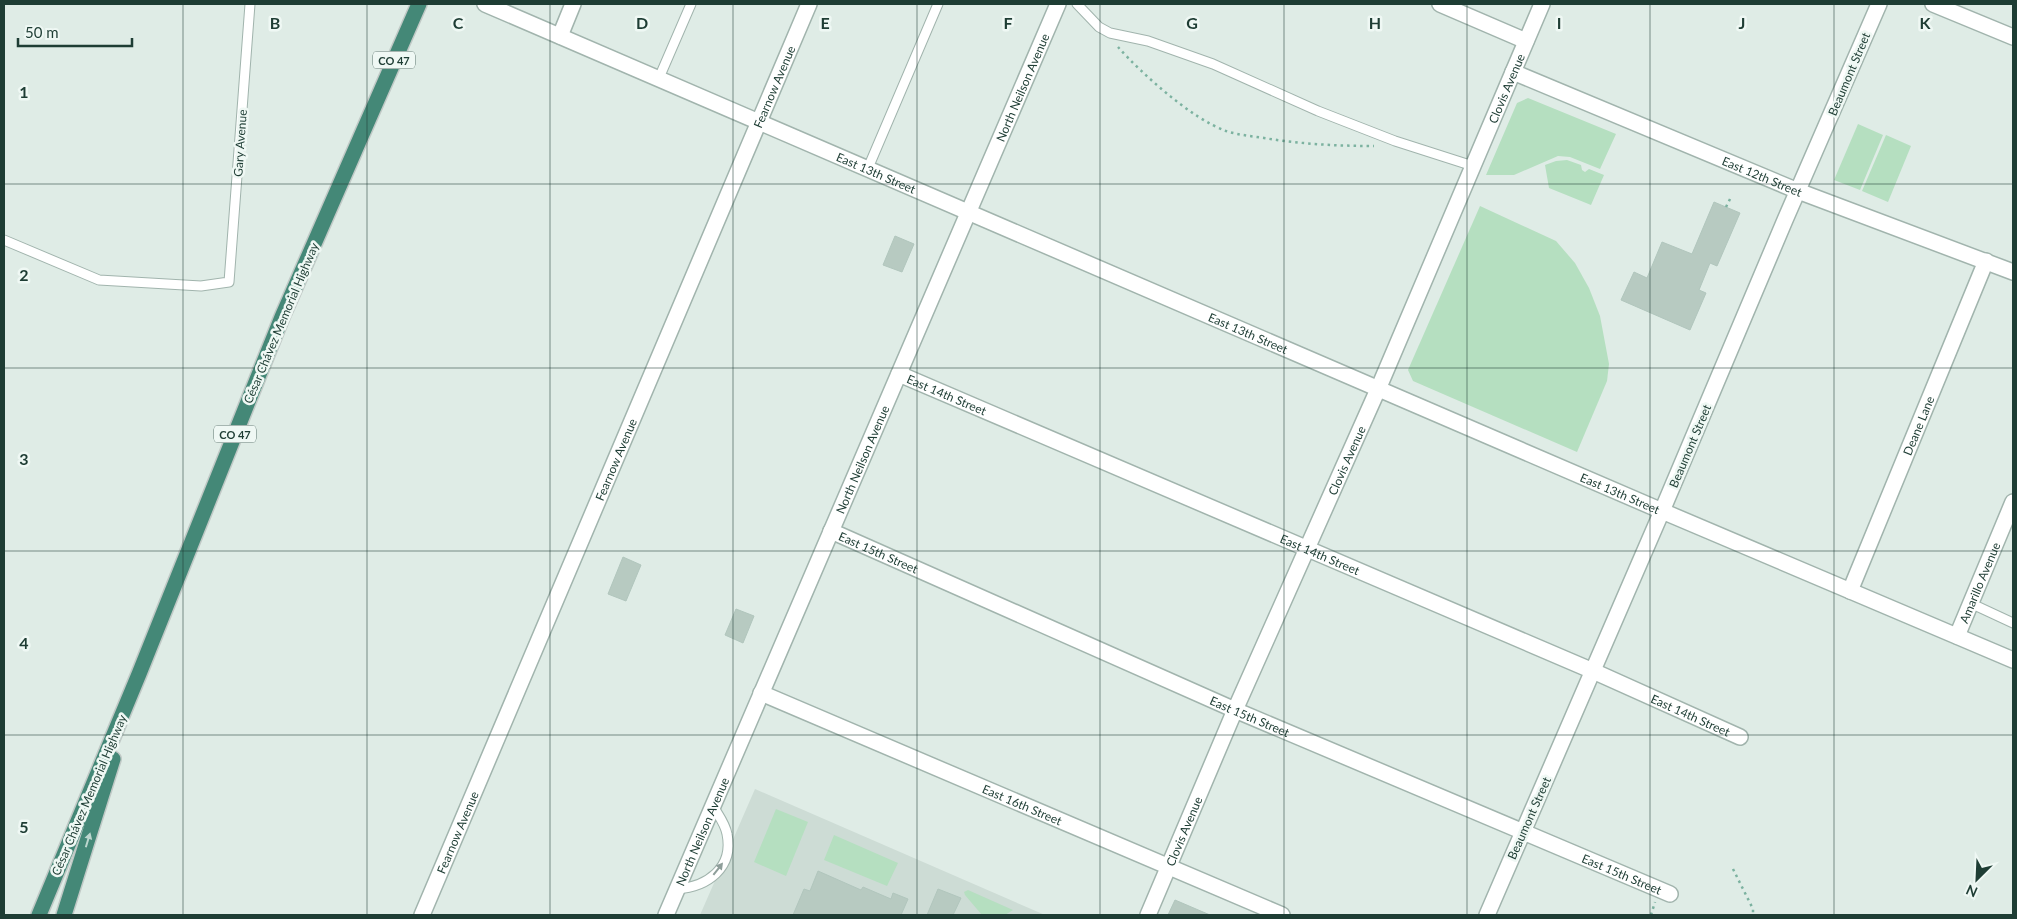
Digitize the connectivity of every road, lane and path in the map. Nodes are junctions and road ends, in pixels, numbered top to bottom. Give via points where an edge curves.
1 (250, 4) edge
2 (419, 4) edge
3 (485, 4) edge
4 (573, 4) edge
5 (691, 4) edge
6 (809, 4) edge
7 (938, 4) edge
8 (1058, 4) edge
9 (1077, 4) edge
10 (1440, 4) edge
11 (1542, 4) edge
12 (1879, 4) edge
13 (1933, 4) edge
14 (1462, 8) edge
15 (1104, 30) junction
16 (560, 36) junction
17 (2013, 38) edge
18 (1526, 41) junction
19 (1513, 72) junction
20 (659, 78) junction
21 (758, 121) junction
22 (1377, 146) dead end
23 (1473, 166) junction
24 (868, 168) junction
25 (1798, 191) junction
26 (1731, 197) dead end
27 (1726, 207) dead end
28 (969, 211) junction
29 (4, 240) edge
30 (1986, 262) junction
31 (2013, 272) edge
32 (899, 374) junction
33 (1379, 388) junction
34 (2013, 502) edge
35 (1662, 511) junction
36 (832, 531) junction
37 (1307, 550) junction
38 (1850, 591) junction
39 (1970, 603) junction
40 (2013, 623) edge
41 (1957, 636) junction
42 (2013, 660) edge
43 (1593, 671) junction
44 (139, 674) junction
45 (762, 693) junction
46 (1235, 710) junction
47 (1740, 737) dead end
48 (713, 806) junction
49 (1523, 831) junction
50 (1169, 867) junction
51 (1733, 869) dead end
52 (677, 889) junction
53 (1670, 894) dead end
54 (39, 915) edge
55 (64, 915) edge
56 (422, 915) edge
57 (666, 915) edge
58 (1148, 915) edge
59 (1282, 915) edge
60 (1487, 915) edge
61 (1753, 915) edge

1 - 29 lane, Gary Avenue via 229,282 201,286 99,280
2 - 44 highway, César Chávez Memorial Highway / CO 47 via 282,317
3 - 16 street, East 13th Street
4 - 16 street
5 - 20 lane
6 - 21 street, Fearnow Avenue
7 - 24 lane
8 - 28 street, North Neilson Avenue
9 - 15 lane
10 - 14 street
11 - 18 street, Clovis Avenue
12 - 25 street, Beaumont Street
13 - 17 street
14 - 18 street
15 - 22 path via 1158,85 1183,106 1217,127 1291,142
15 - 23 lane via 1148,41 1213,64 1395,141
16 - 20 street, East 13th Street
18 - 19 street, Clovis Avenue
19 - 23 street, Clovis Avenue
19 - 25 street, East 12th Street
20 - 21 street, East 13th Street
21 - 24 street, East 13th Street
21 - 56 street, Fearnow Avenue
23 - 33 street, Clovis Avenue
24 - 28 street, East 13th Street
25 - 30 street, East 12th Street
25 - 35 street, Beaumont Street
26 - 27 path
28 - 32 street, North Neilson Avenue
28 - 33 street, East 13th Street
30 - 31 street, East 12th Street
30 - 38 street, Deane Lane
32 - 36 street, North Neilson Avenue
32 - 37 street, East 14th Street
33 - 35 street, East 13th Street
33 - 37 street, Clovis Avenue
34 - 39 street, Amarillo Avenue
35 - 38 street, East 13th Street
35 - 43 street, Beaumont Street
36 - 45 street, North Neilson Avenue
36 - 46 street, East 15th Street
37 - 43 street, East 14th Street
37 - 46 street, Clovis Avenue
38 - 41 street, East 13th Street
39 - 40 lane
39 - 41 street, Amarillo Avenue
41 - 42 street, East 13th Street
43 - 47 street, East 14th Street
43 - 49 street, Beaumont Street
44 - 54 highway, César Chávez Memorial Highway / CO 47
55 -> 44 highway, César Chávez Memorial Highway / CO 47
45 - 48 street, North Neilson Avenue
45 - 50 street, East 16th Street
46 - 49 street, East 15th Street
46 - 50 street, Clovis Avenue
48 - 52 street, North Neilson Avenue
52 -> 48 lane via 692,888 708,881 727,857 727,832
49 - 53 street, East 15th Street
49 - 60 street, Beaumont Street
50 - 58 street, Clovis Avenue
50 - 59 street, East 16th Street
51 - 61 path
52 - 57 street, North Neilson Avenue

